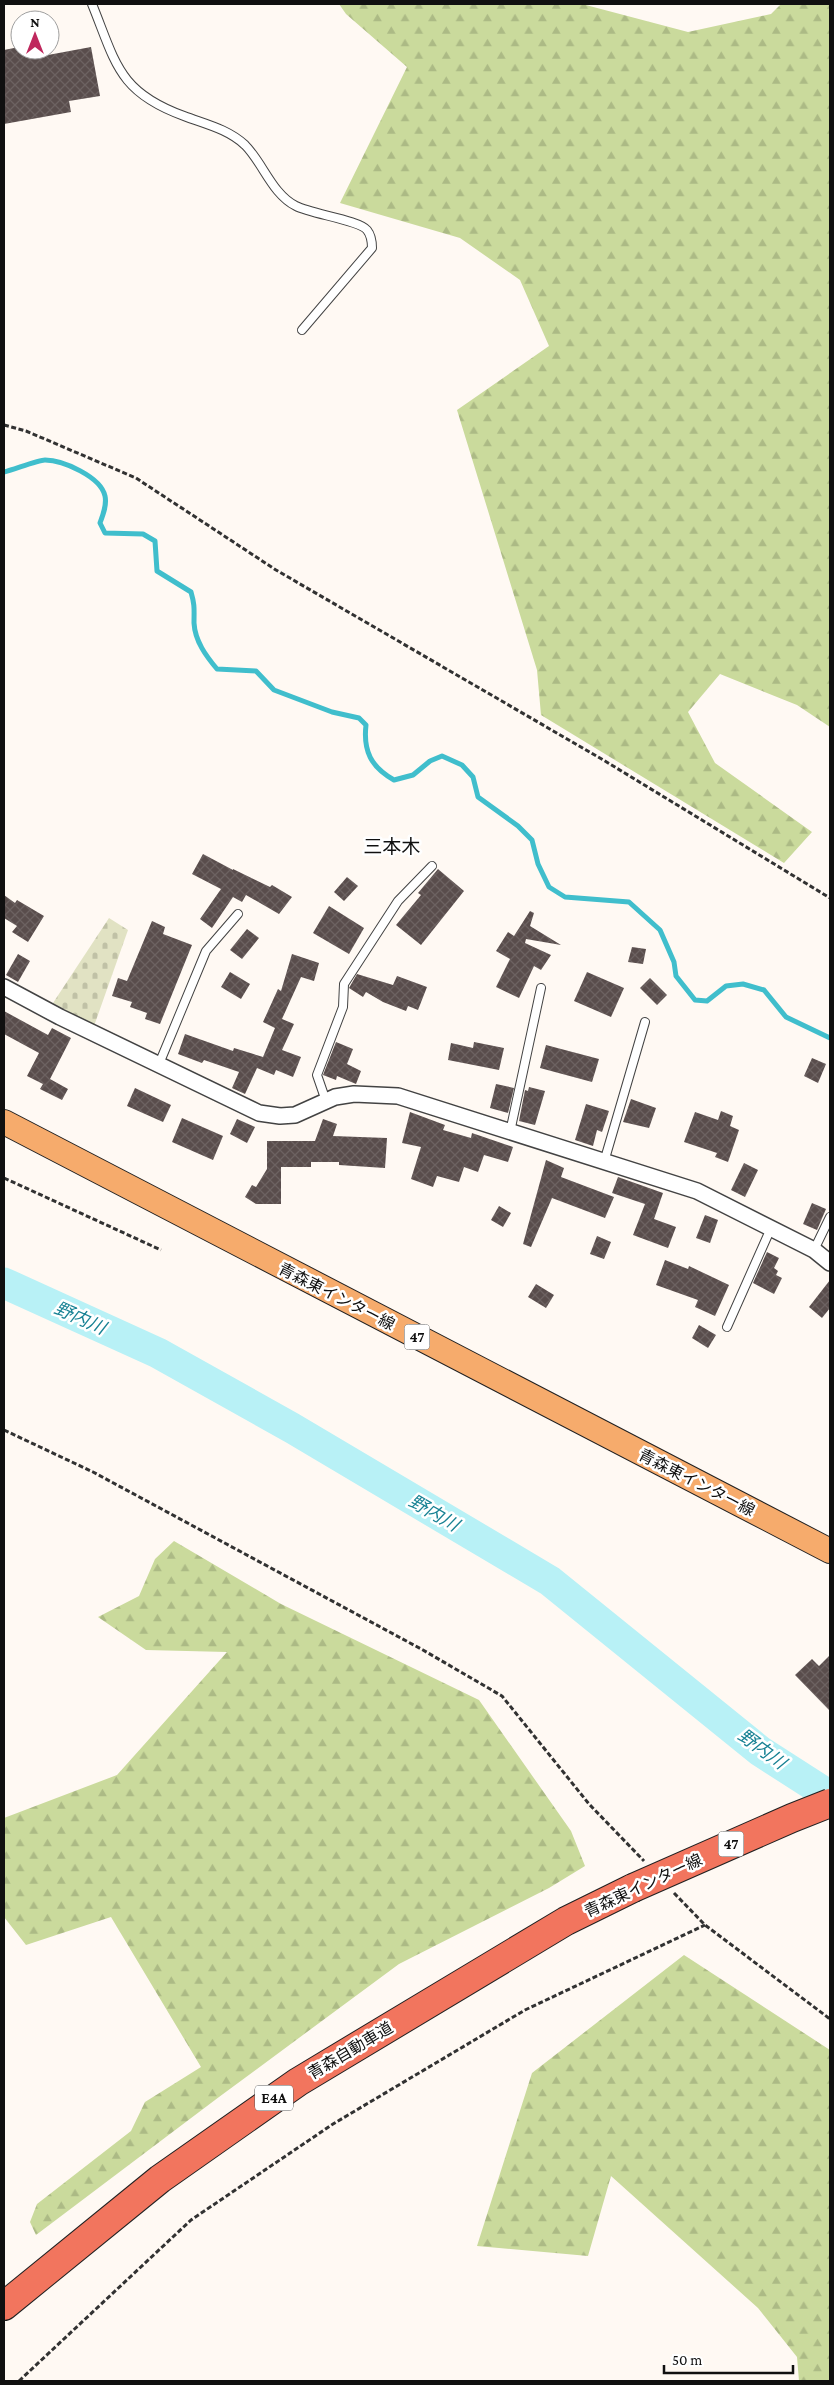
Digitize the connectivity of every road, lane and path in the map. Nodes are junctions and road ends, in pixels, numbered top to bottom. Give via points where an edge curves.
1 (92, 4) edge
2 (302, 330) dead end
3 (4, 425) edge
4 (432, 866) dead end
5 (830, 898) edge
6 (238, 914) dead end
7 (4, 987) edge
8 (542, 988) dead end
9 (644, 1022) dead end
10 (159, 1064) junction
11 (326, 1101) junction
12 (4, 1122) edge
13 (510, 1132) junction
14 (604, 1162) junction
15 (4, 1178) edge
16 (830, 1217) edge
17 (771, 1228) junction
18 (161, 1250) dead end
19 (814, 1250) junction
20 (830, 1263) edge
21 (727, 1328) dead end
22 (4, 1430) edge
23 (830, 1551) edge
24 (830, 1803) edge
25 (642, 1878) junction
26 (671, 1889) dead end
27 (566, 1921) joint
28 (705, 1925) junction
29 (830, 2019) edge
30 (4, 2306) edge
31 (19, 2381) edge

1 - 2 lane via 115,62 127,82 140,95 159,106 232,135 245,146 282,197 296,206 367,230 372,248
3 - 5 path via 26,431 136,478 276,570 605,761
4 - 11 lane via 398,901 344,984 343,1007 317,1075
6 - 10 lane via 206,951
7 - 10 street
8 - 13 lane
9 - 14 lane
10 - 11 street via 259,1113 295,1115
11 - 13 street via 354,1094 398,1096
12 - 23 main road, 青森東インター線 / 47
13 - 14 street
14 - 17 street via 697,1192
15 - 18 path
16 - 19 lane
17 - 19 street
17 - 21 lane
19 - 20 street
22 - 25 path via 93,1472 502,1696 589,1804
24 - 25 highway, 青森東インター線 / 47, bridge
25 - 27 highway, 青森東インター線 / 47
26 - 28 path
27 - 30 highway, 青森自動車道 / E4A via 298,2082 160,2179
28 - 29 path
28 - 31 path via 525,2010 333,2124 191,2220

